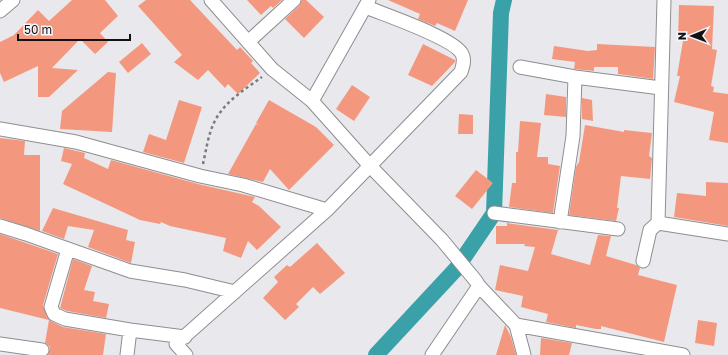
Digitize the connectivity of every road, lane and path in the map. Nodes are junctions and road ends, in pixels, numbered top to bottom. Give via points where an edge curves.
1 (13, 0) edge
2 (211, 0) edge
3 (294, 0) edge
4 (664, 0) edge
5 (367, 3) edge
6 (0, 11) edge
7 (248, 42) junction
8 (520, 67) dead end
9 (272, 69) junction
10 (575, 77) junction
11 (661, 88) junction
12 (312, 101) junction
13 (0, 129) edge
14 (370, 166) junction
15 (200, 176) junction
16 (327, 210) junction
17 (494, 213) dead end
18 (560, 222) junction
19 (658, 223) junction
20 (0, 226) edge
21 (618, 230) dead end
22 (728, 234) edge
23 (68, 249) junction
24 (643, 261) dead end
25 (478, 284) junction
26 (235, 292) junction
27 (516, 325) junction
28 (130, 330) junction
29 (185, 337) junction
30 (0, 344) edge
31 (42, 350) dead end
32 (127, 355) edge
33 (186, 355) edge
34 (432, 355) edge
35 (524, 355) edge
36 (683, 355) edge

1 - 6 street
2 - 7 street
3 - 7 street
4 - 11 street
5 - 12 street
5 - 14 street via 450,42 462,54 464,61 461,72
7 - 9 street
8 - 10 street
9 - 12 street
9 - 15 path via 232,99 222,110 213,125
10 - 11 street
10 - 18 street via 573,136
11 - 19 street
12 - 14 street
13 - 15 street via 76,142
14 - 16 street
14 - 25 street via 442,240
15 - 16 street via 243,185
16 - 26 street
17 - 18 street
18 - 21 street
19 - 22 street
19 - 24 street via 650,230
20 - 23 street
23 - 26 street via 130,272 185,280
23 - 28 street via 52,302 54,314
25 - 27 street
25 - 34 street
26 - 29 street
27 - 35 street
27 - 36 street
28 - 29 street
28 - 32 street
29 - 33 street via 176,344
30 - 31 street

